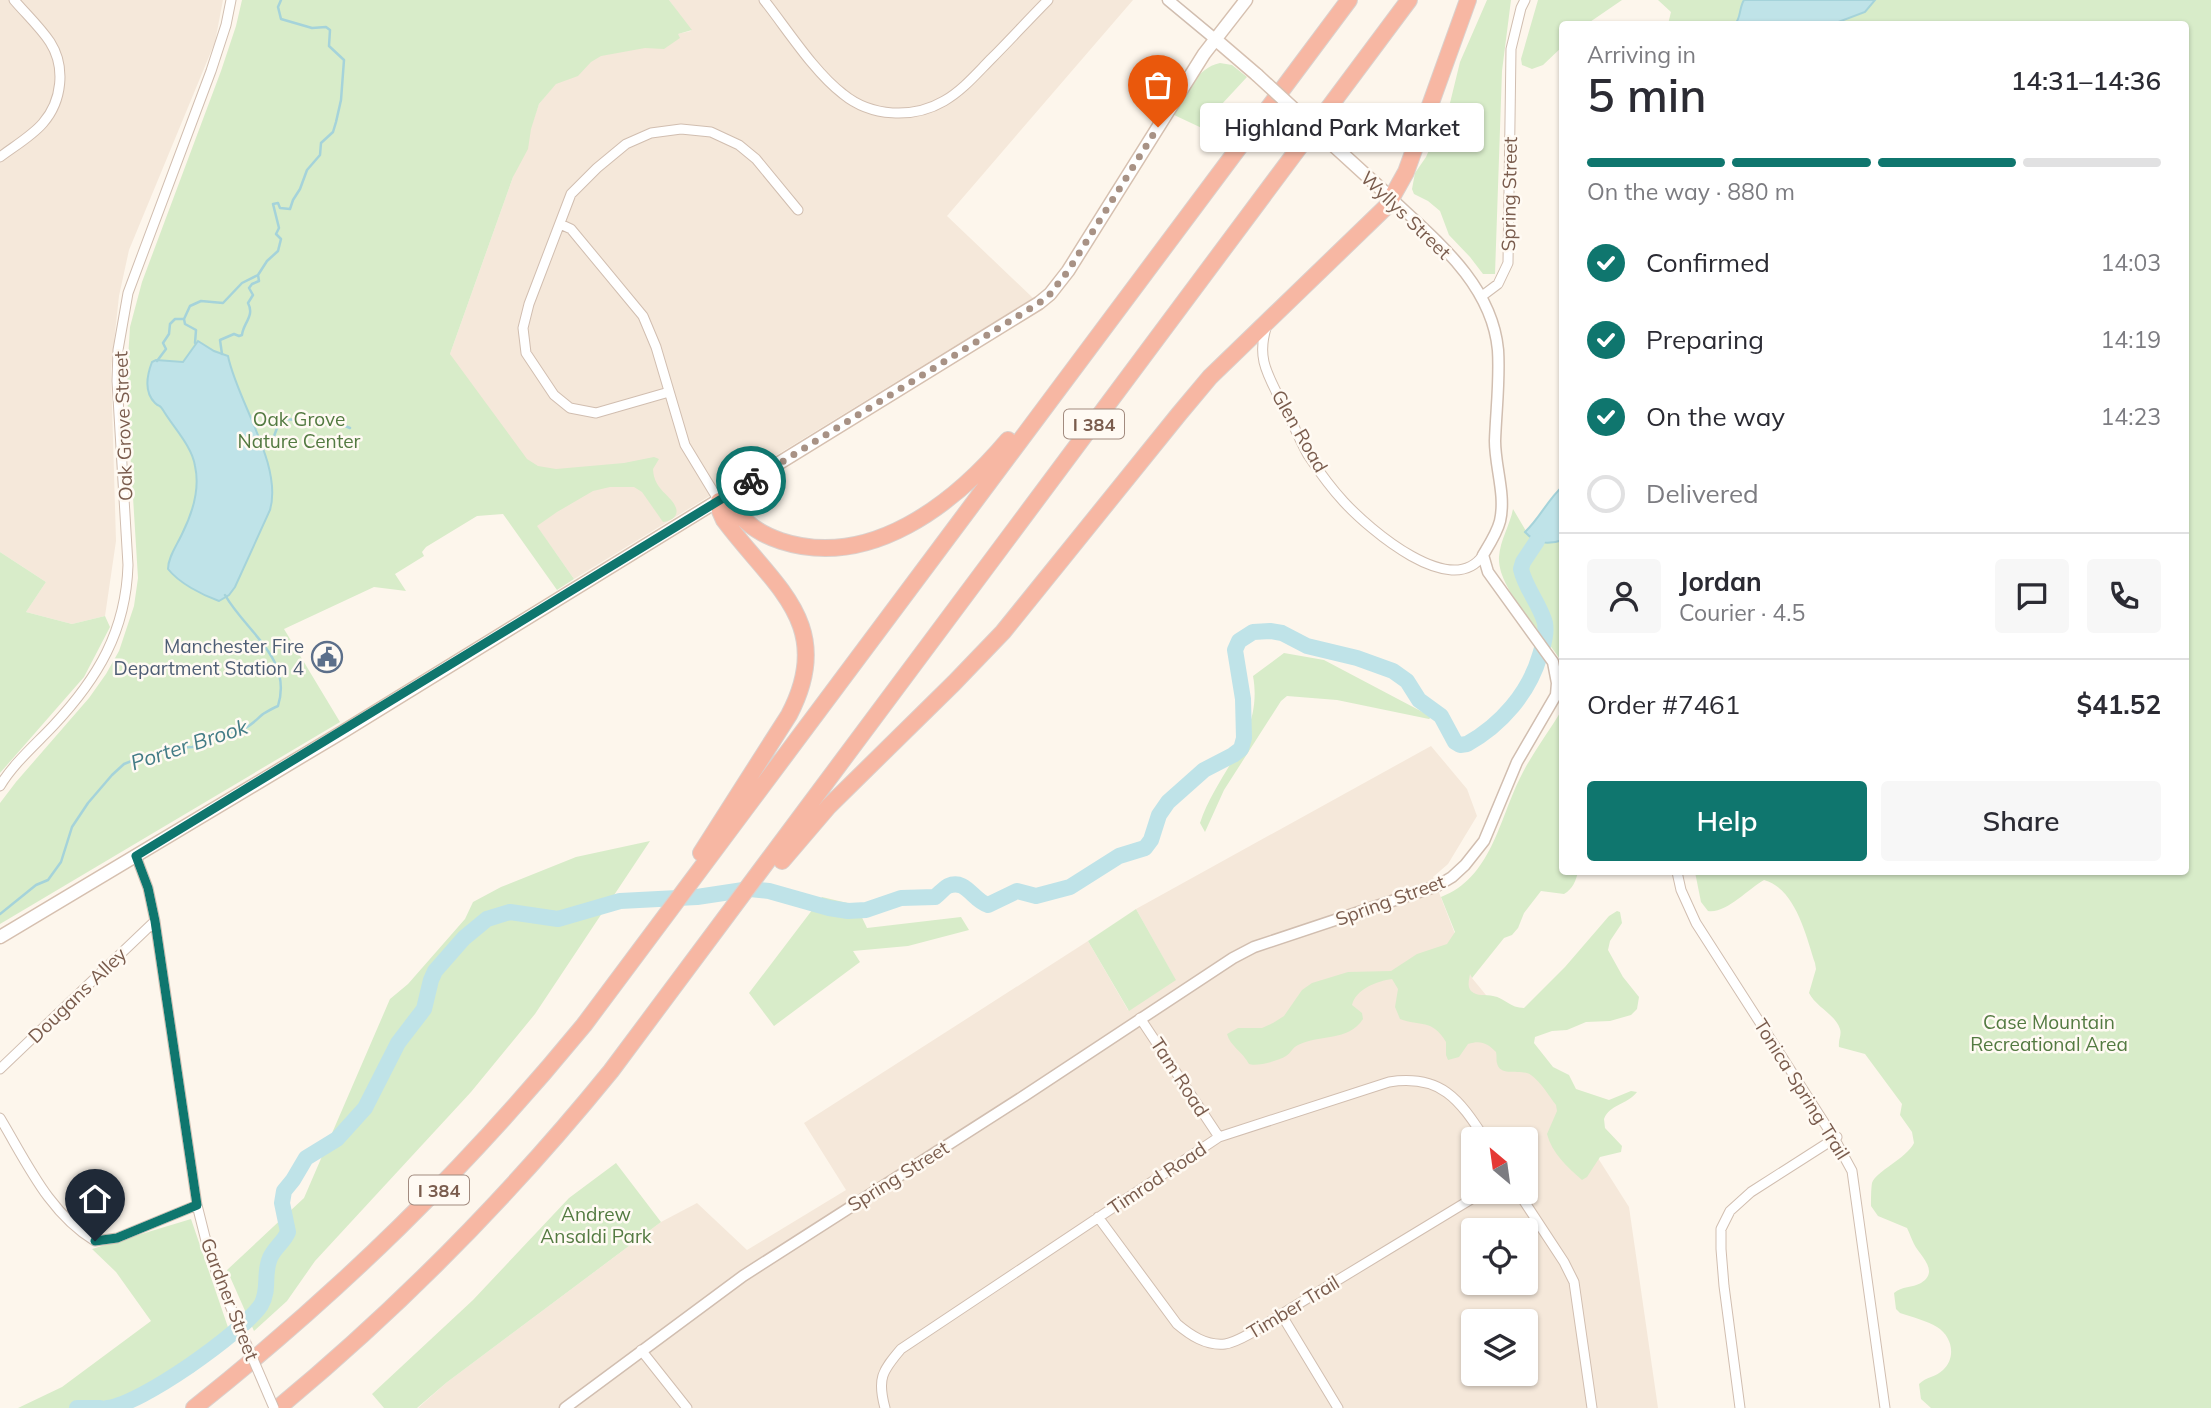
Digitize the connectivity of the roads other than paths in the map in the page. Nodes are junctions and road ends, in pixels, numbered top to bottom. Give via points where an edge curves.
1 (14, 0) edge
2 (231, 0) edge
3 (764, 0) edge
4 (1048, 0) edge
5 (1168, 0) edge
6 (1246, 0) edge
7 (1349, 0) edge
8 (1409, 0) edge
9 (1468, 0) edge
10 (1525, 0) edge
11 (1215, 39) junction
12 (0, 157) edge
13 (1392, 199) junction
14 (798, 209) dead end
15 (560, 223) junction
16 (1482, 296) junction
17 (1271, 317) junction
18 (1060, 386) junction
19 (669, 392) junction
20 (719, 501) junction
21 (1483, 555) junction
22 (0, 786) edge
23 (786, 848) junction
24 (707, 852) junction
25 (136, 856) junction
26 (1678, 875) edge
27 (155, 921) junction
28 (0, 937) edge
29 (1140, 1018) junction
30 (0, 1069) edge
31 (0, 1118) edge
32 (1477, 1127) edge
33 (1219, 1137) junction
34 (1837, 1137) junction
35 (1463, 1204) edge
36 (1526, 1204) edge
37 (197, 1205) junction
38 (1098, 1217) junction
39 (1281, 1314) junction
40 (642, 1350) junction
41 (194, 1408) edge
42 (276, 1408) edge
43 (565, 1408) edge
44 (687, 1408) edge
45 (885, 1408) edge
46 (1338, 1408) edge
47 (1592, 1408) edge
48 (1740, 1408) edge
49 (1885, 1408) edge

1 - 12 street via 51,43 60,89 42,124
2 - 22 street, Oak Grove Street via 211,71 128,293 121,326 117,381 128,565 120,624 89,681
3 - 4 street via 844,96 890,113 918,111 944,101 966,85
5 - 11 street, Wyllys Street
6 - 11 main road
7 - 18 highway, I 384
8 - 23 highway, I 384
9 - 13 highway
10 - 16 street, Spring Street via 1511,49 1508,263 1498,284
11 - 13 main road, Wyllys Street, bridge
11 - 20 main road via 1050,294
13 - 16 street, Wyllys Street via 1443,247
13 - 17 highway
14 - 15 street via 739,145 711,132 681,129 651,133 626,144 571,194
15 - 19 street via 571,229 643,316
15 - 19 street via 529,304 523,328 526,353 554,395 570,408 596,413
16 - 21 street via 1498,348 1495,443 1502,502 1500,523
17 - 21 street, Glen Road via 1264,338 1264,363 1308,455 1344,502 1387,540 1441,569 1469,568
17 - 23 highway via 1193,396 1003,632
18 - 20 highway via 953,495 921,518 877,538 832,547 789,543 759,531
18 - 24 highway, I 384
19 - 20 street via 687,449
20 - 24 highway via 724,520 793,608 804,634 807,666 789,715
20 - 25 main road
21 - 29 street, Spring Street via 1488,572 1556,670 1556,695 1517,762 1484,841 1465,866 1437,886 1254,947
23 - 42 highway, I 384 via 765,881 736,906 611,1071 513,1186 403,1297
24 - 41 highway, I 384 via 678,886 670,911 584,1025 495,1130 431,1198 315,1307
25 - 27 street, Gardner Street
25 - 28 main road
26 - 34 street, Tonica Spring Trail via 1696,923
27 - 30 street, Dougans Alley
27 - 37 street, Gardner Street
29 - 33 street, Tam Road
29 - 40 street, Spring Street via 744,1276
31 - 37 street via 38,1185 69,1221 95,1241 117,1238
32 - 33 street, Timrod Road via 1449,1093 1409,1079
33 - 38 street, Timrod Road
34 - 48 street via 1751,1192 1730,1211 1721,1230
34 - 49 street, Tonica Spring Trail via 1852,1171
35 - 39 street, Timber Trail
36 - 47 street via 1574,1282
37 - 42 street, Gardner Street, bridge via 222,1287
38 - 39 street, Timber Trail via 1177,1324 1191,1336 1225,1344
38 - 45 street, Timrod Road via 901,1349 886,1367 880,1389
39 - 46 street
40 - 43 street, Spring Street
40 - 44 street

